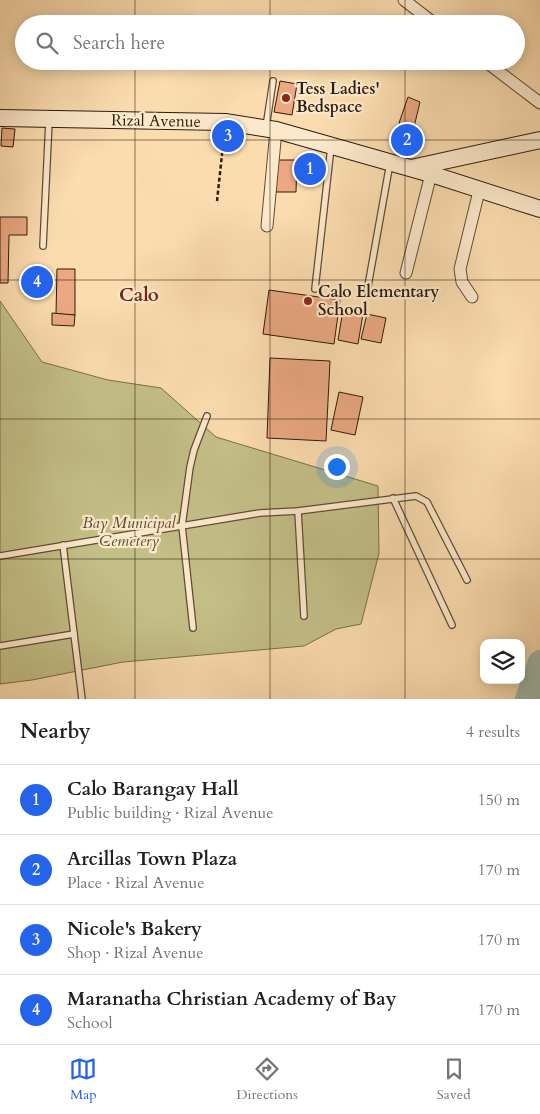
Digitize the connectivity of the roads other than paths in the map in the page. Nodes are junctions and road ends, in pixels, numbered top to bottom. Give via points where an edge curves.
1 (404, 0) edge
2 (423, 15) edge
3 (497, 70) edge
4 (273, 81) dead end
5 (540, 103) edge
6 (0, 118) edge
7 (49, 119) junction
8 (271, 130) junction
9 (540, 140) edge
10 (332, 145) junction
11 (390, 163) junction
12 (408, 168) junction
13 (431, 174) junction
14 (479, 190) junction
15 (540, 209) edge
16 (267, 226) dead end
17 (43, 246) dead end
18 (406, 273) dead end
19 (368, 286) dead end
20 (316, 289) dead end
21 (472, 296) dead end
22 (207, 416) dead end
23 (393, 498) junction
24 (298, 511) junction
25 (182, 526) junction
26 (63, 545) junction
27 (0, 556) edge
28 (467, 580) dead end
29 (304, 616) dead end
30 (452, 625) dead end
31 (193, 628) dead end
32 (74, 634) junction
33 (0, 646) edge
34 (82, 699) edge

1 - 2 street
3 - 5 street
4 - 8 lane
6 - 7 main road, Rizal Avenue
7 - 8 main road, Rizal Avenue via 225,122
7 - 17 lane
8 - 10 main road, Rizal Avenue
8 - 16 street
9 - 12 main road
10 - 11 main road, Rizal Avenue
10 - 20 lane
11 - 12 main road, Rizal Avenue
11 - 19 lane
12 - 13 main road, Rizal Avenue
13 - 14 main road, Rizal Avenue
13 - 18 street
14 - 15 main road, Rizal Avenue
14 - 21 street via 460,269 462,282
22 - 25 lane via 194,450
23 - 24 lane
23 - 28 lane via 416,496 428,502
23 - 30 lane
24 - 25 lane via 260,513
24 - 29 lane
25 - 26 lane
25 - 31 lane
26 - 27 lane
26 - 32 lane
32 - 33 lane
32 - 34 lane

